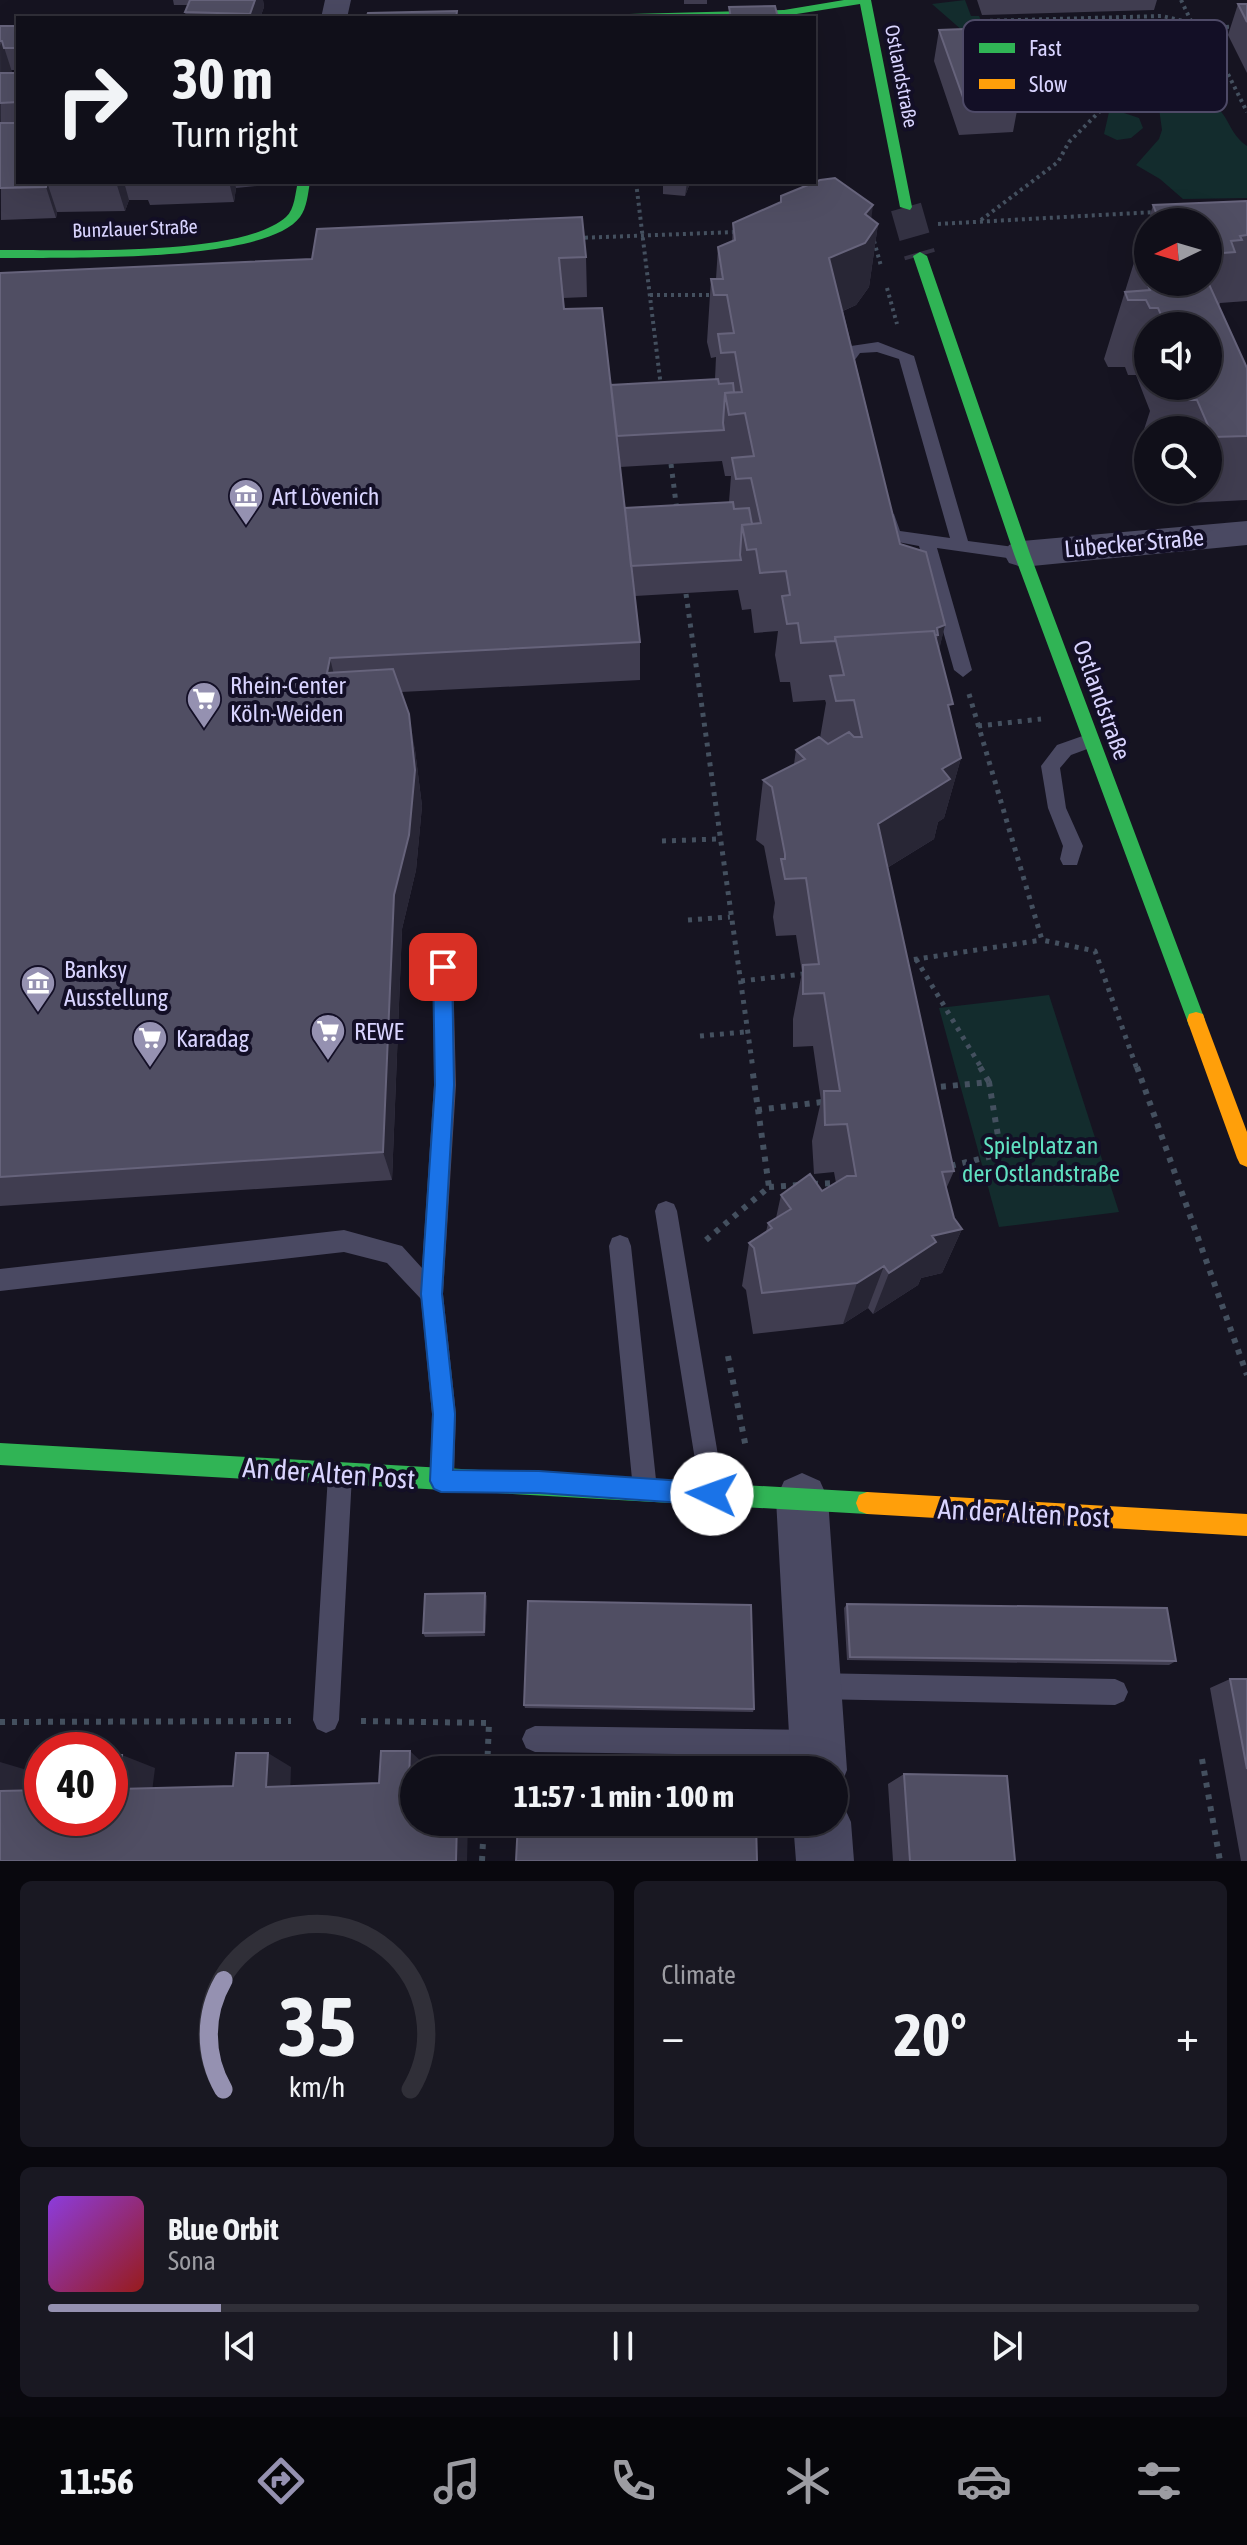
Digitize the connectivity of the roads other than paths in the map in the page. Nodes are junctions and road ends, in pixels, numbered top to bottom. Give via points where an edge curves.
1 (865, 0) edge
2 (668, 16) edge
3 (303, 184) edge
4 (906, 207) tunnel mouth
5 (0, 254) edge
6 (920, 256) tunnel mouth
7 (853, 388) edge
8 (884, 506) edge
9 (1247, 533) edge
10 (926, 541) junction
11 (961, 546) junction
12 (1022, 554) junction
13 (963, 670) road end
14 (1091, 740) junction
15 (1070, 859) dead end
16 (443, 967) dead end
17 (1247, 1158) edge
18 (666, 1211) dead end
19 (620, 1246) dead end
20 (0, 1280) edge
21 (432, 1294) junction
22 (0, 1454) edge
23 (340, 1471) junction
24 (441, 1481) junction
25 (645, 1490) junction
26 (712, 1494) junction
27 (779, 1498) junction
28 (1247, 1525) edge
29 (814, 1686) junction
30 (1115, 1692) dead end
31 (326, 1720) road end
32 (535, 1739) dead end
33 (818, 1756) edge
34 (823, 1836) edge
35 (825, 1861) edge

1 - 2 street via 784,13
1 - 4 street, Ostlandstraße
3 - 5 street, Bunzlauer Straße via 294,217 271,235 223,246 72,262
6 - 12 street, Ostlandstraße
7 - 11 lane via 846,360 856,349 878,347 906,356
8 - 10 lane via 893,536
9 - 12 street, Lübecker Straße
10 - 11 lane
10 - 13 lane
11 - 12 lane
12 - 14 street, Ostlandstraße
14 - 15 lane via 1064,750 1050,766 1057,808 1073,846
14 - 17 street, Ostlandstraße
16 - 21 lane via 445,1085
18 - 26 lane
19 - 25 lane
20 - 21 lane via 344,1241 394,1254
21 - 24 lane via 444,1414
22 - 23 street, An der Alten Post
23 - 24 street, An der Alten Post
23 - 31 lane
24 - 25 street, An der Alten Post
25 - 26 street, An der Alten Post
26 - 27 street, An der Alten Post
27 - 28 street, An der Alten Post
27 - 29 street
29 - 30 lane
29 - 33 street
32 - 33 lane
34 - 35 street

